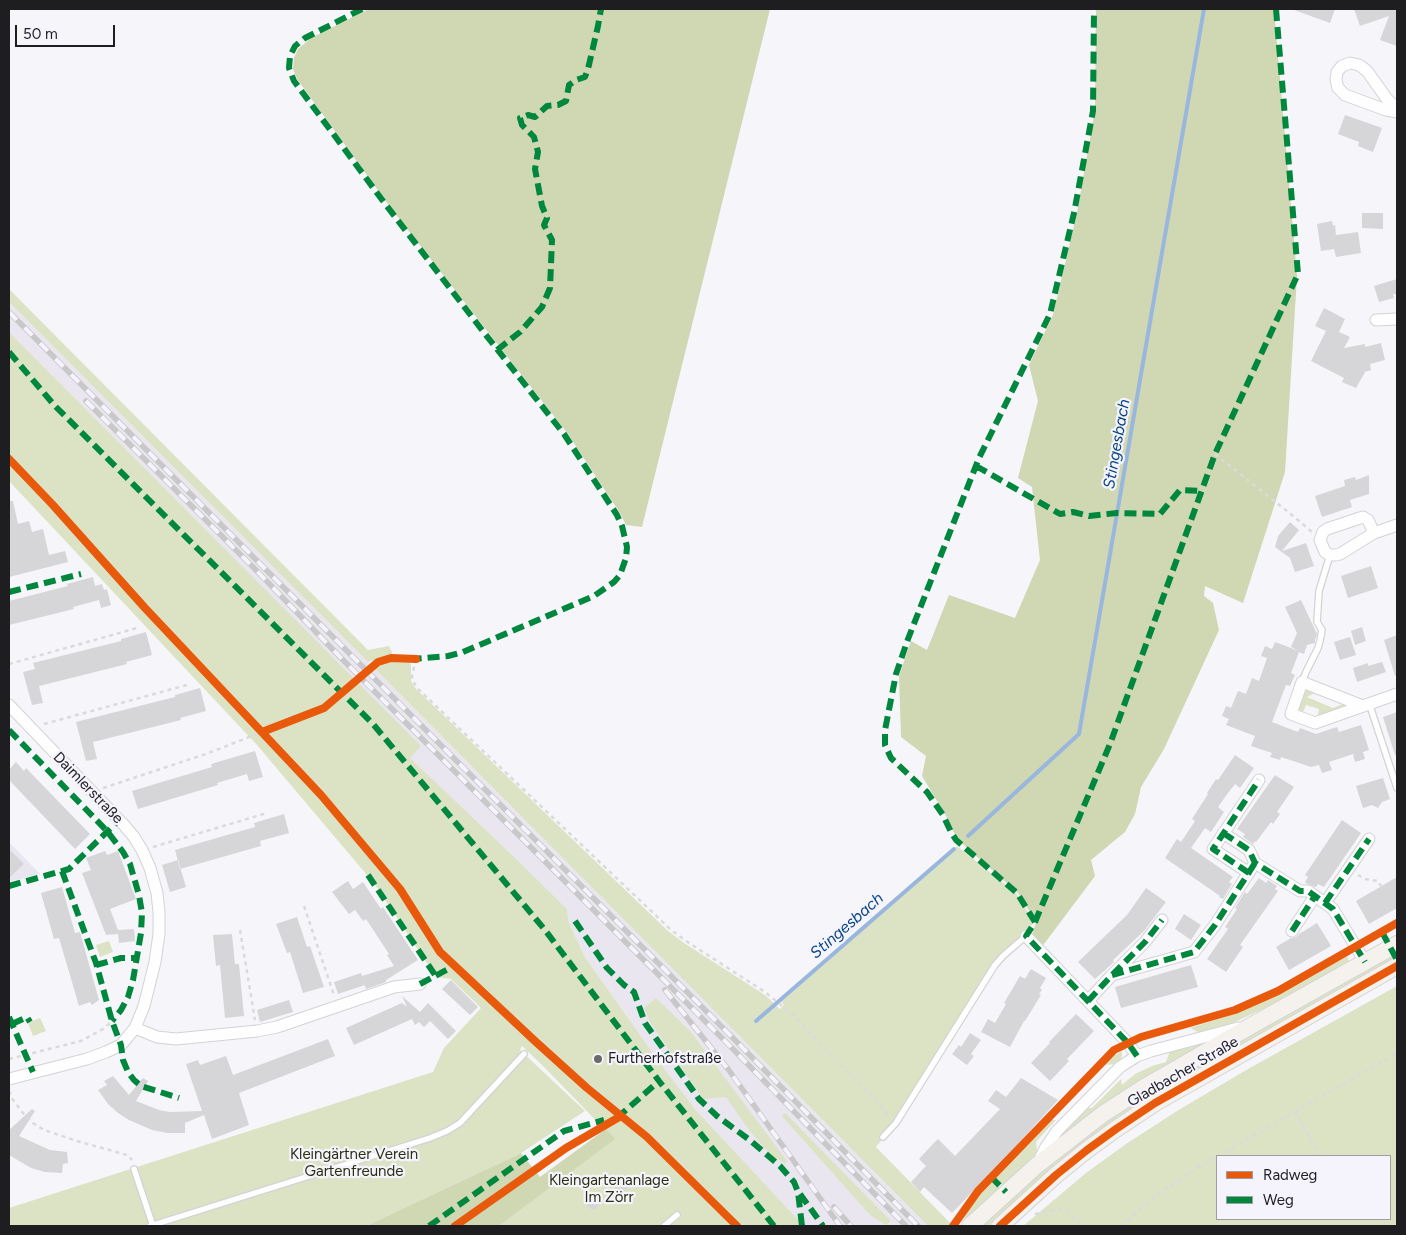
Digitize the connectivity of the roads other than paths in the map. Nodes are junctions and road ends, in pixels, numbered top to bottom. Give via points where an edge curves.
1 (1397, 110) edge
2 (1397, 319) edge
3 (1376, 320) dead end
4 (1397, 525) edge
5 (1374, 533) junction
6 (1330, 554) junction
7 (1302, 682) junction
8 (1397, 694) edge
9 (1366, 704) junction
10 (9, 705) edge
11 (1259, 780) dead end
12 (1397, 788) edge
13 (1223, 834) junction
14 (1368, 839) dead end
15 (1255, 863) junction
16 (1248, 873) junction
17 (1320, 899) junction
18 (1162, 920) dead end
19 (1292, 931) dead end
20 (1026, 936) joint
21 (1397, 944) edge
22 (1365, 962) junction
23 (1397, 966) edge
24 (1112, 975) junction
25 (420, 984) dead end
26 (1088, 1001) junction
27 (1256, 1023) junction
28 (135, 1028) junction
29 (524, 1054) dead end
30 (1137, 1056) junction
31 (9, 1079) edge
32 (883, 1137) dead end
33 (1036, 1166) junction
34 (134, 1169) road end
35 (677, 1215) dead end
36 (152, 1226) edge
37 (664, 1226) edge
38 (970, 1226) edge
39 (1000, 1226) edge

1 - 1 street via 1386,110 1345,95 1338,88 1337,72 1350,63 1359,65
2 - 3 street
4 - 5 street
5 - 6 street via 1340,554
5 - 6 street via 1363,517 1327,529 1320,540
6 - 7 lane via 1319,591 1317,622 1322,630 1320,641
7 - 9 street
7 - 9 street via 1291,714 1315,723
8 - 9 street
9 - 12 lane
10 - 28 street, Daimlerstraße via 124,825 150,868 157,893 159,934 144,1006
11 - 13 street
13 - 15 street via 1249,850
13 - 16 street via 1213,849
14 - 17 street via 1349,868
15 - 16 street
15 - 17 street via 1300,891 1308,891
16 - 24 street via 1194,952
17 - 19 street
17 - 22 street via 1333,909
18 - 24 street
20 - 26 street
20 - 32 lane via 995,965 896,1123
21 - 22 main road, Gladbacher Straße
22 - 27 main road, Gladbacher Straße
23 - 39 main road, Gladbacher Straße via 1155,1103 1056,1174
24 - 26 street
25 - 28 street via 394,987 257,1031 176,1038 157,1036
26 - 30 street
27 - 30 street, Gladbacher Straße
27 - 33 main road, Gladbacher Straße via 1143,1088 1103,1114
28 - 31 street via 121,1045 106,1052
29 - 36 lane via 460,1123 447,1131
30 - 33 street, Gladbacher Straße via 1120,1068 1058,1131
33 - 38 main road, Gladbacher Straße
34 - 36 lane
35 - 37 lane

